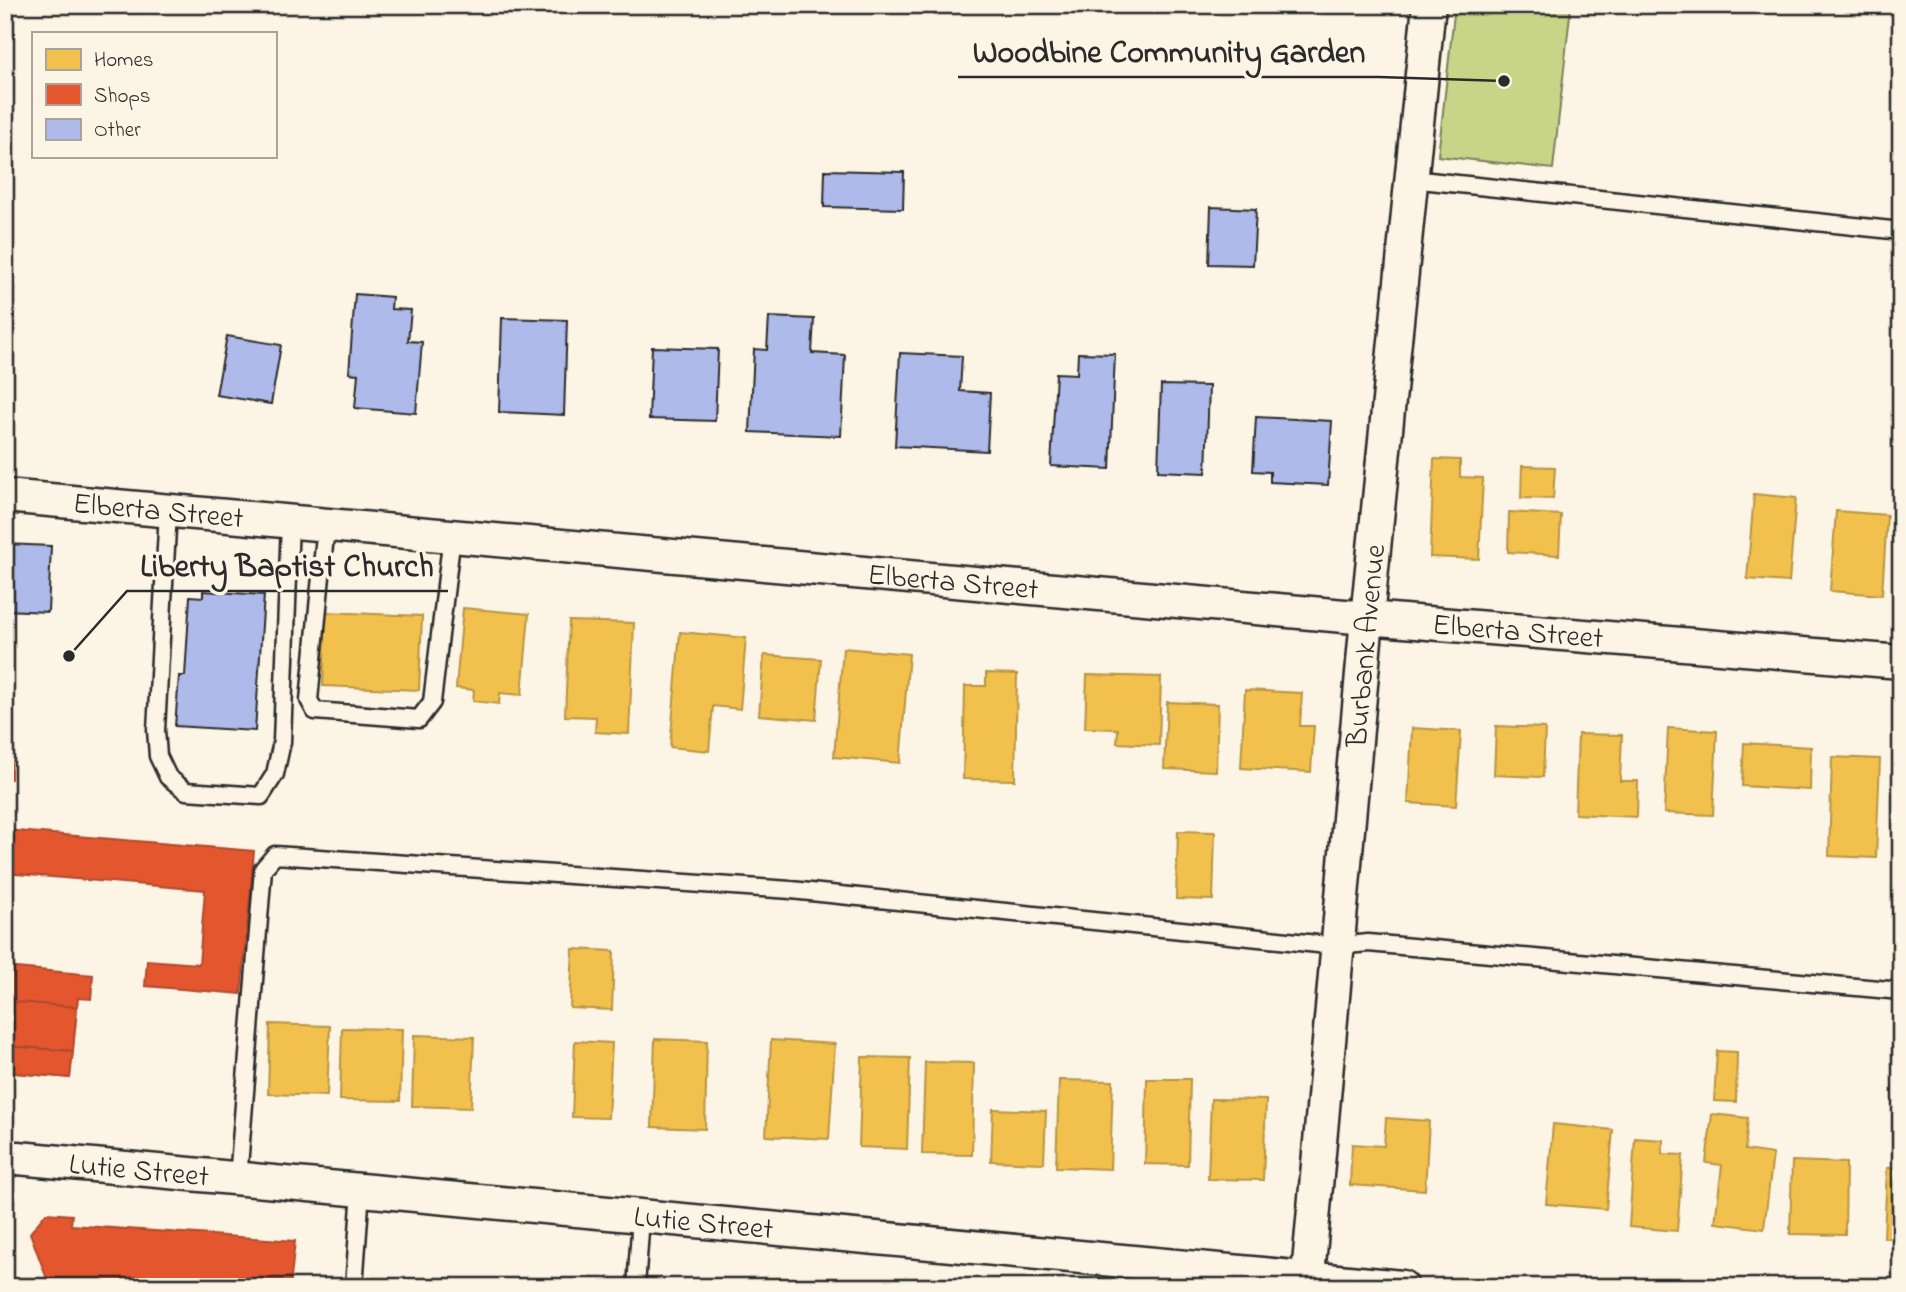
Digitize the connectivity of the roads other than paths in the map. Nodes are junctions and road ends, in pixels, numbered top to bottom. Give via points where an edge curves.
1 (1429, 5) edge
2 (1411, 179) junction
3 (1901, 231) edge
4 (5, 496) edge
5 (168, 510) junction
6 (290, 521) junction
7 (326, 525) junction
8 (452, 535) junction
9 (1367, 618) junction
10 (1901, 663) edge
11 (1337, 946) junction
12 (1901, 991) edge
13 (5, 1161) edge
14 (238, 1179) junction
15 (362, 1191) junction
16 (641, 1217) junction
17 (1307, 1283) edge
18 (354, 1287) edge
19 (636, 1287) edge
20 (1402, 1287) edge

1 - 2 street, Burbank Avenue
2 - 3 lane
2 - 9 street, Burbank Avenue
4 - 5 street, Elberta Street
5 - 6 street, Elberta Street
5 - 6 lane via 156,730 158,756 168,777 187,791 261,796 275,774 282,742
6 - 7 street, Elberta Street
7 - 8 street, Elberta Street
7 - 8 lane via 309,700 315,712 419,719 432,702
8 - 9 street, Elberta Street
9 - 10 street, Elberta Street
9 - 11 street, Burbank Avenue
11 - 12 lane via 1368,943
11 - 14 lane via 791,890 275,855 263,869
11 - 17 street, Burbank Avenue
13 - 14 street, Lutie Street via 18,1158
14 - 15 street, Lutie Street
15 - 16 street, Lutie Street
15 - 18 lane
16 - 17 street, Lutie Street
16 - 19 lane
17 - 20 street, Lutie Street

